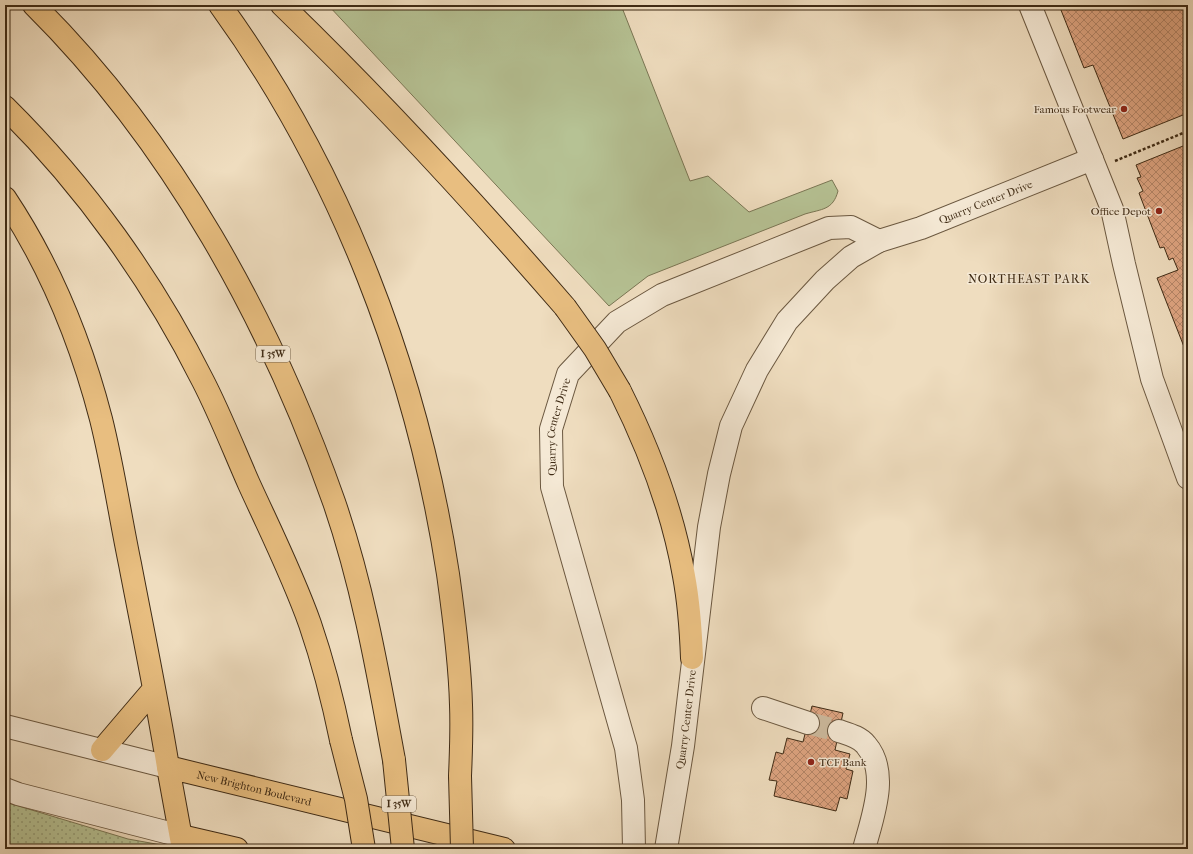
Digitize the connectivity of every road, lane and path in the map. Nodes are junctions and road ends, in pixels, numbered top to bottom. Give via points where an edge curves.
1 (34, 5) edge
2 (220, 5) edge
3 (282, 5) edge
4 (1030, 5) edge
5 (5, 108) edge
6 (1188, 130) edge
7 (1094, 164) junction
8 (5, 198) edge
9 (878, 241) junction
10 (1188, 478) edge
11 (692, 658) junction
12 (154, 689) junction
13 (763, 708) dead end
14 (808, 723) tunnel mouth
15 (5, 726) edge
16 (839, 731) tunnel mouth
17 (102, 750) junction
18 (168, 767) junction
19 (5, 789) edge
20 (182, 842) edge
21 (5, 844) edge
22 (25, 849) edge
23 (237, 849) edge
24 (364, 849) edge
25 (403, 849) edge
26 (462, 849) edge
27 (504, 849) edge
28 (634, 849) edge
29 (666, 849) edge
30 (864, 849) edge

1 - 25 main road, I 35W, bridge via 99,75 141,129 180,187 248,302 304,424 338,518 371,637 394,760
2 - 26 main road, bridge via 246,41 319,167 388,327 406,384 433,489 451,597 461,706
3 - 11 main road, bridge via 352,74 528,263 565,307 595,349 638,429 670,519 684,575
4 - 7 street
5 - 24 main road, bridge via 56,163 124,251 152,291 203,381 309,622 327,677 356,800
6 - 7 path
7 - 9 street, Quarry Center Drive via 921,228
7 - 10 street via 1112,209 1152,379
8 - 12 main road via 42,263 64,310 99,412
9 - 11 street, Quarry Center Drive via 851,257 825,280 787,321 757,370 731,426 709,527
9 - 28 street, Quarry Center Drive via 850,227 829,228 662,295 617,322 568,374 551,429 552,487 626,748 633,800
11 - 29 street, Quarry Center Drive via 683,746
12 - 17 main road
12 - 18 main road
13 - 14 street
15 - 17 street, New Brighton Boulevard
16 - 30 street via 867,745 874,759 878,777 878,794
17 - 18 street, New Brighton Boulevard
18 - 20 main road
18 - 27 main road, New Brighton Boulevard
19 - 20 street
20 - 23 main road
21 - 22 path

